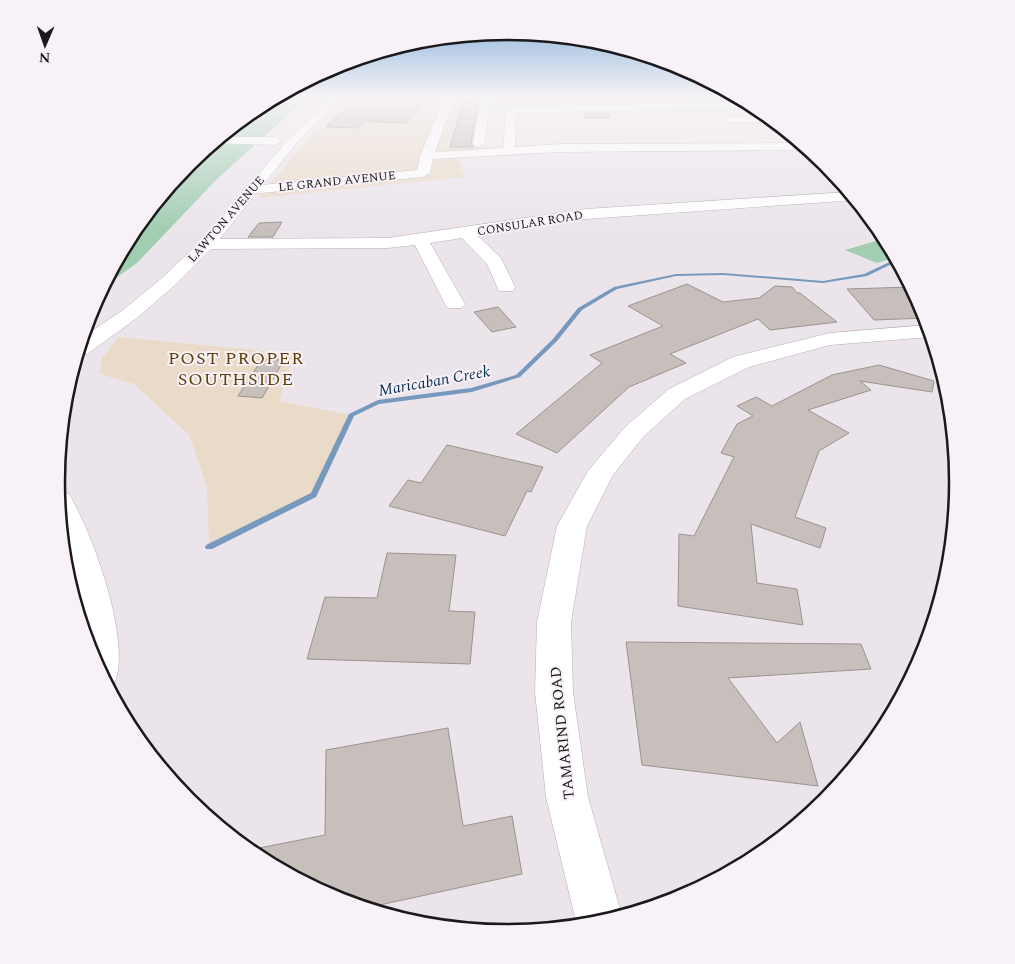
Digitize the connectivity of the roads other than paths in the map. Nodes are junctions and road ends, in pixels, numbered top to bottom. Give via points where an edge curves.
1 (274, 141) edge
2 (293, 141) edge
3 (432, 141) edge
4 (509, 141) edge
5 (559, 141) edge
6 (796, 147) edge
7 (560, 148) junction
8 (509, 150) junction
9 (261, 156) dead end
10 (426, 156) junction
11 (251, 190) junction
12 (845, 197) edge
13 (466, 233) junction
14 (420, 240) junction
15 (207, 244) junction
16 (150, 273) dead end
17 (506, 287) dead end
18 (455, 304) dead end
19 (98, 315) edge
20 (923, 332) edge
21 (88, 342) edge
22 (68, 527) edge
23 (100, 654) edge
24 (598, 915) edge

1 - 9 street, LAWTON AVENUE
2 - 11 street, LAWTON AVENUE
3 - 10 street, LE GRAND AVENUE
4 - 8 street
5 - 7 street
6 - 7 street
7 - 8 street
8 - 10 street
10 - 11 street, LE GRAND AVENUE via 422,174
11 - 15 street, LAWTON AVENUE
12 - 13 street, CONSULAR ROAD via 595,213
13 - 14 street, CONSULAR ROAD
13 - 17 street via 495,262
14 - 15 street, CONSULAR ROAD via 360,244
14 - 18 street
15 - 21 street, LAWTON AVENUE via 138,307
16 - 19 street
20 - 24 street, TAMARIND ROAD via 830,339 741,362 677,394 634,432 601,471 572,526 554,622 554,692 567,797
22 - 23 street via 83,556 100,636

